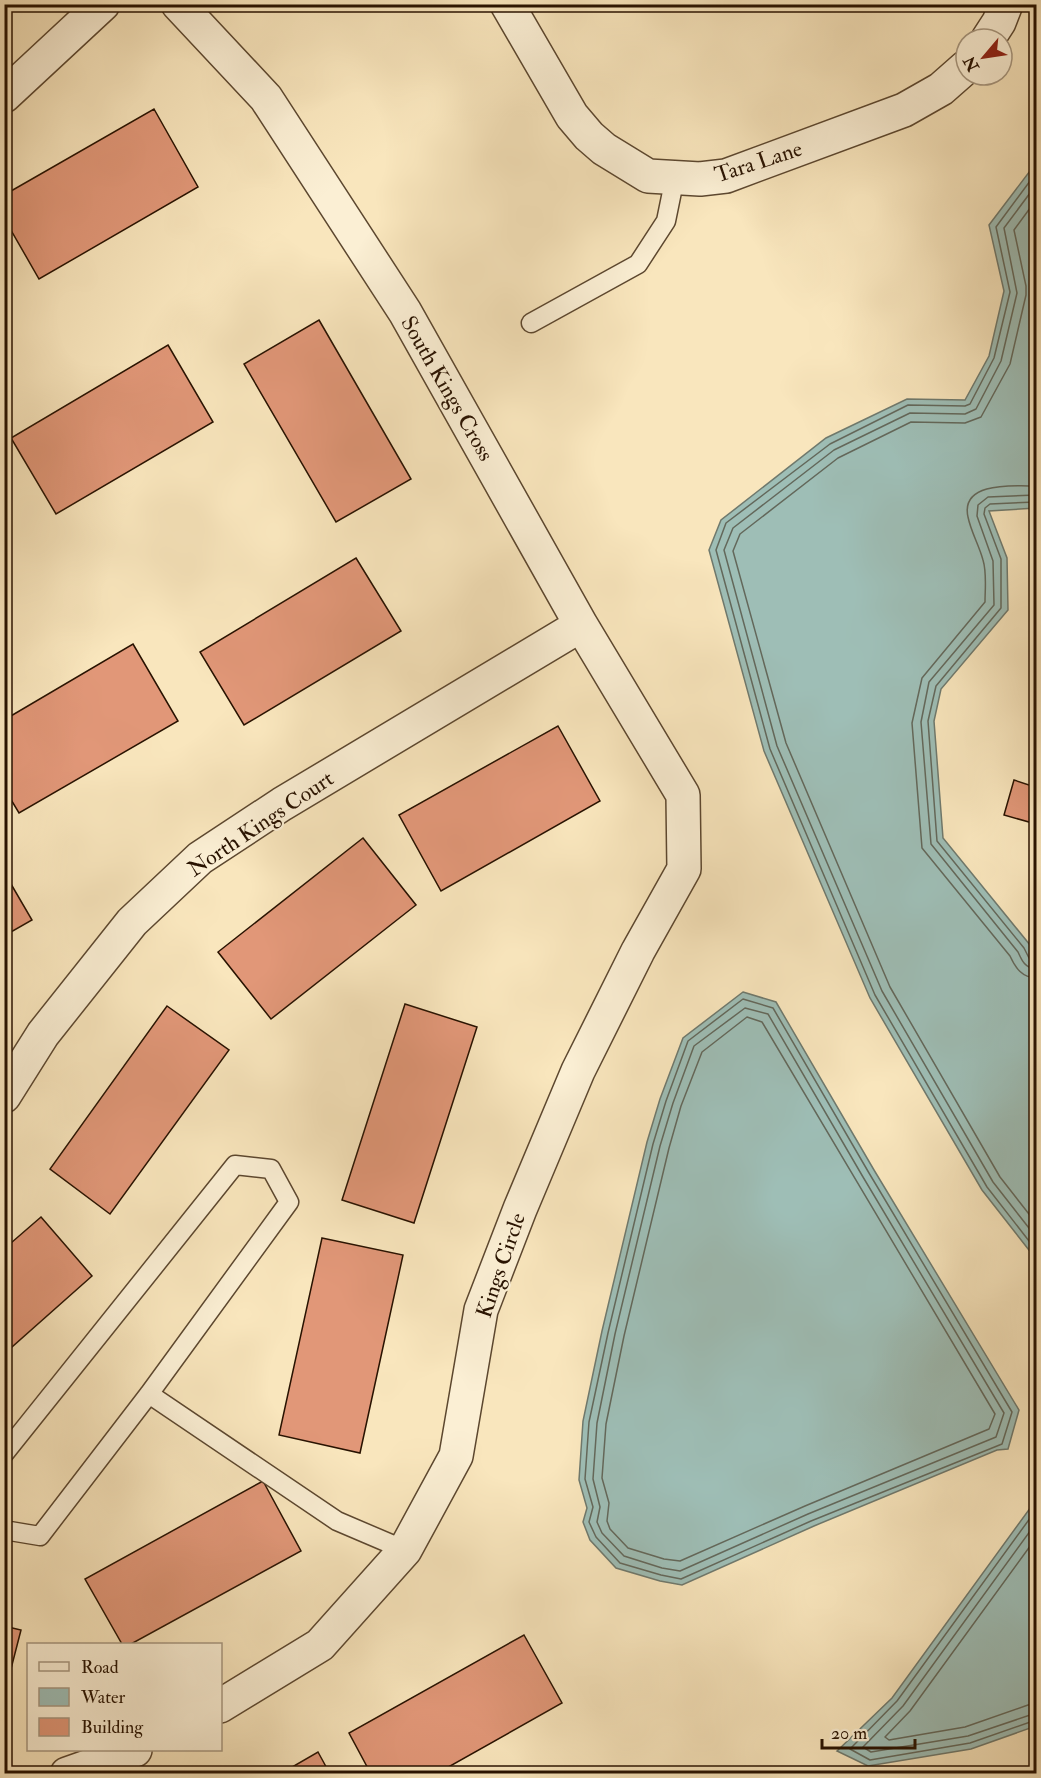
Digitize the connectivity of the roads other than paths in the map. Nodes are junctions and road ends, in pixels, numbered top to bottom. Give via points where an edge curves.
1 (178, 4) edge
2 (507, 4) edge
3 (1006, 4) edge
4 (102, 5) edge
5 (996, 27) edge
6 (954, 78) edge
7 (4, 96) edge
8 (675, 177) junction
9 (531, 323) dead end
10 (581, 625) junction
11 (683, 795) joint
12 (4, 1095) edge
13 (149, 1394) junction
14 (4, 1454) edge
15 (4, 1530) edge
16 (405, 1550) junction
17 (222, 1705) edge
18 (129, 1751) edge
19 (67, 1773) edge

1 - 10 street, South Kings Cross via 266,98 393,293
2 - 8 street, Tara Lane via 572,116 589,136 648,176
3 - 5 street
4 - 7 street
6 - 8 street, Tara Lane via 903,110 726,176
8 - 9 lane via 666,221 638,264
10 - 11 street, South Kings Cross
10 - 12 street, North Kings Court via 282,804 200,858 132,922 43,1034
11 - 16 street, Kings Circle via 684,869 578,1071 520,1209 482,1310 456,1456
13 - 14 lane via 289,1202 271,1169 235,1166
13 - 15 lane via 40,1536
13 - 16 lane via 337,1521
16 - 17 street, Kings Circle via 320,1645
18 - 19 street

